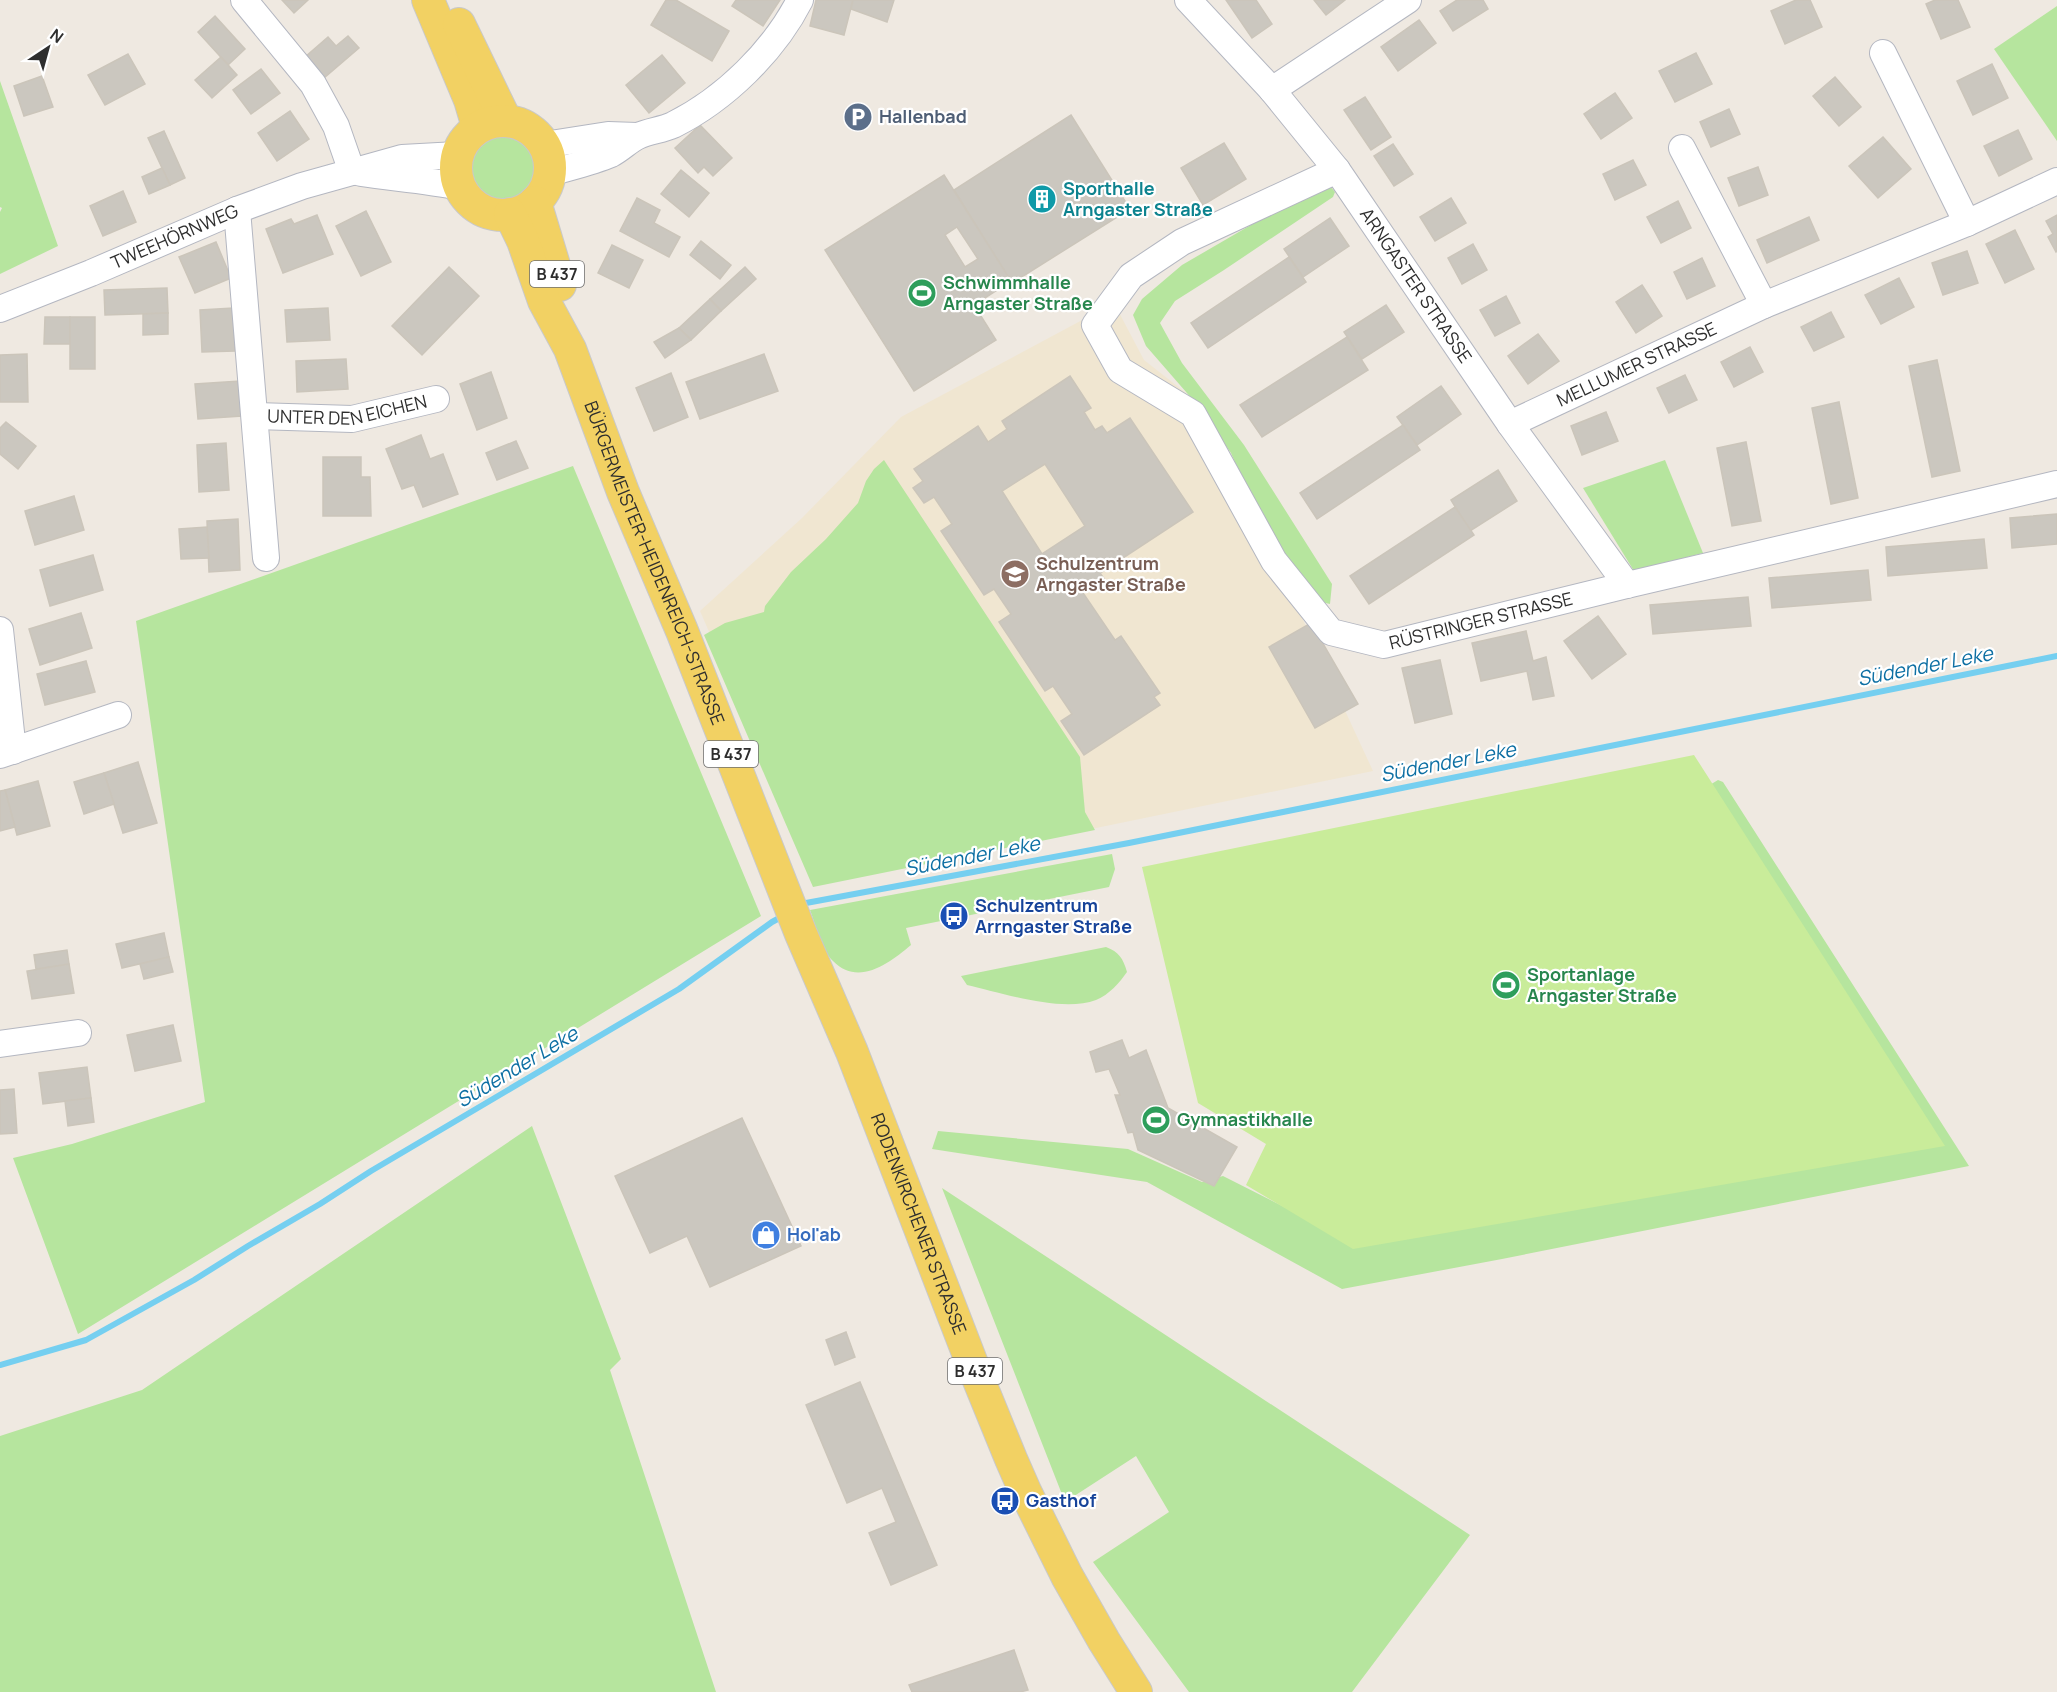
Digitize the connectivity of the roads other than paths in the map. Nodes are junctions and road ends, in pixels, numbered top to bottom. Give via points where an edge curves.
1 (244, 0) edge
2 (428, 0) edge
3 (444, 0) edge
4 (800, 0) edge
5 (1188, 0) edge
6 (1408, 0) edge
7 (1883, 53) dead end
8 (1272, 90) junction
9 (492, 124) junction
10 (1682, 148) dead end
11 (457, 155) junction
12 (547, 159) junction
13 (1337, 170) junction
14 (352, 172) junction
15 (2057, 181) edge
16 (460, 187) junction
17 (522, 208) junction
18 (237, 210) junction
19 (1967, 223) junction
20 (1764, 305) junction
21 (0, 309) edge
22 (436, 399) dead end
23 (256, 416) junction
24 (1510, 424) junction
25 (2057, 484) edge
26 (266, 558) dead end
27 (1627, 585) junction
28 (0, 630) edge
29 (118, 715) dead end
30 (6, 753) edge
31 (778, 878) joint
32 (78, 1033) dead end
33 (0, 1044) edge
34 (1136, 1692) edge

1 - 14 street via 313,84 336,126
2 - 9 main road via 470,100
3 - 9 main road via 456,16
4 - 12 street via 774,41 710,103 672,125 637,136 613,153
5 - 8 street, ARNGASTER STRASSE
6 - 8 street
7 - 19 street
8 - 13 street, ARNGASTER STRASSE
9 - 11 main road via 468,136
9 - 12 main road via 528,128
10 - 20 street
11 - 14 street, TWEEHÖRNWEG via 402,158
11 - 16 main road
12 - 17 main road via 545,189
13 - 24 street, ARNGASTER STRASSE
13 - 27 street, RÜSTRINGER STRASSE via 1182,242 1131,276 1095,325 1120,370 1193,414 1274,561 1331,632 1384,645
14 - 16 street, TWEEHÖRNWEG
14 - 18 street, TWEEHÖRNWEG
15 - 19 street, MELLUMER STRASSE
16 - 17 main road via 484,211 501,215
17 - 31 main road, BÜRGERMEISTER-HEIDENREICH-STRASSE / B 437 via 523,241 544,301 570,349 623,492
18 - 21 street, TWEEHÖRNWEG
18 - 23 street, UNTER DEN EICHEN
19 - 20 street, MELLUMER STRASSE
20 - 24 street, MELLUMER STRASSE
22 - 23 street, UNTER DEN EICHEN via 352,419
23 - 26 street, UNTER DEN EICHEN
24 - 27 street, ARNGASTER STRASSE
25 - 27 street, RÜSTRINGER STRASSE
28 - 30 street
29 - 30 street
31 - 34 main road, RODENKIRCHENER STRASSE / B 437 via 852,1052 1025,1491 1067,1576
32 - 33 street

